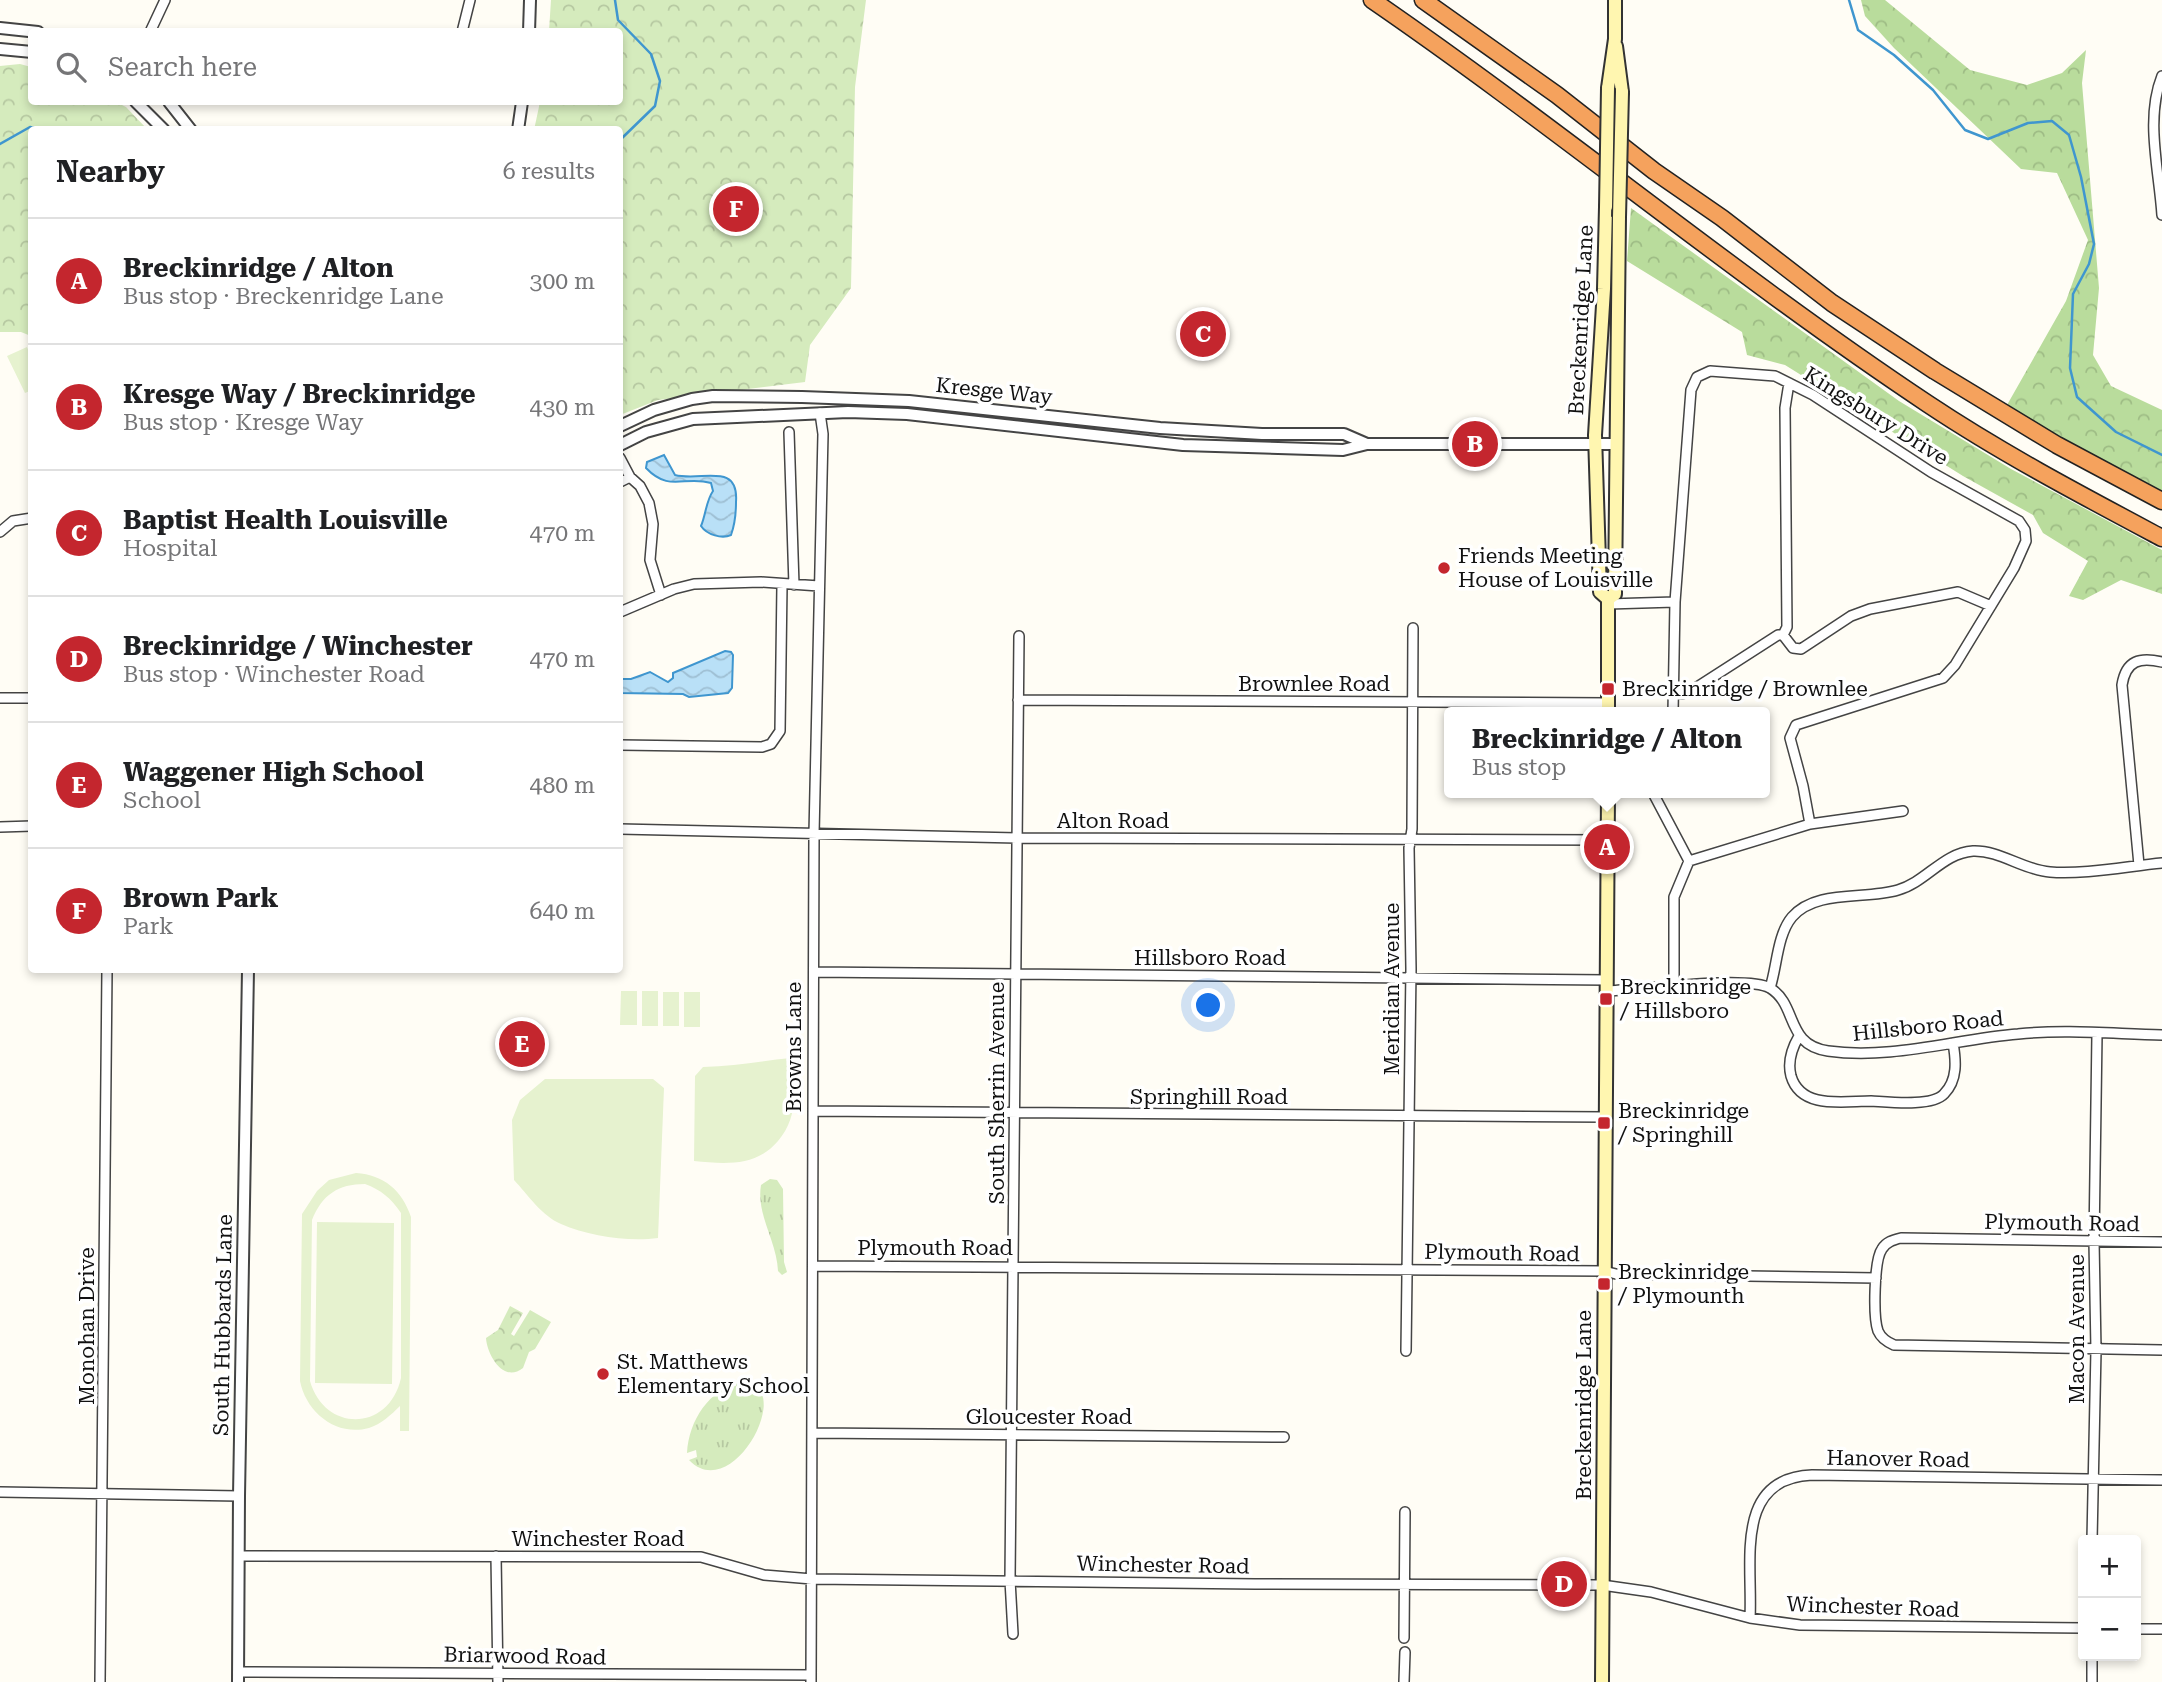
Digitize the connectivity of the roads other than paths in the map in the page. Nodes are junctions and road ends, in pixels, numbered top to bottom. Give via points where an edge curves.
1 (164, 0) edge
2 (470, 0) edge
3 (530, 0) edge
4 (1372, 0) edge
5 (1423, 0) edge
6 (1615, 0) edge
7 (0, 28) edge
8 (152, 28) edge
9 (463, 28) edge
10 (529, 28) edge
11 (28, 31) edge
12 (1615, 39) junction
13 (0, 49) edge
14 (28, 52) edge
15 (2162, 76) edge
16 (139, 105) edge
17 (171, 105) edge
18 (522, 105) edge
19 (160, 126) edge
20 (188, 126) edge
21 (519, 126) edge
22 (2161, 201) edge
23 (2162, 215) edge
24 (1789, 383) junction
25 (820, 413) junction
26 (623, 425) edge
27 (789, 432) dead end
28 (623, 444) edge
29 (1367, 444) junction
30 (1616, 444) junction
31 (1596, 445) junction
32 (623, 464) edge
33 (630, 477) junction
34 (623, 480) edge
35 (2162, 501) edge
36 (28, 519) edge
37 (0, 532) edge
38 (2162, 538) edge
39 (782, 585) junction
40 (794, 585) junction
41 (819, 586) junction
42 (661, 595) junction
43 (1608, 601) junction
44 (1675, 602) junction
45 (1991, 606) junction
46 (623, 611) edge
47 (1413, 628) dead end
48 (1783, 635) junction
49 (1019, 636) dead end
50 (2162, 663) edge
51 (1674, 692) junction
52 (0, 698) edge
53 (28, 698) edge
54 (1018, 700) junction
55 (1414, 702) junction
56 (1576, 707) edge
57 (1608, 707) edge
58 (1673, 707) edge
59 (623, 745) edge
60 (1608, 798) edge
61 (1656, 798) edge
62 (1903, 811) dead end
63 (1810, 824) junction
64 (28, 826) edge
65 (0, 827) edge
66 (623, 830) edge
67 (814, 834) junction
68 (1017, 838) junction
69 (1410, 840) junction
70 (1607, 840) junction
71 (1689, 861) junction
72 (2162, 863) edge
73 (2139, 865) junction
74 (814, 972) junction
75 (107, 973) edge
76 (248, 973) edge
77 (1015, 975) junction
78 (1410, 977) junction
79 (1606, 985) junction
80 (1674, 987) junction
81 (1770, 988) junction
82 (2097, 1034) junction
83 (1799, 1035) junction
84 (2162, 1035) edge
85 (1953, 1043) junction
86 (813, 1111) junction
87 (1014, 1112) junction
88 (1409, 1116) junction
89 (1604, 1117) junction
90 (2094, 1241) junction
91 (2162, 1242) edge
92 (813, 1266) junction
93 (1014, 1266) junction
94 (1407, 1269) junction
95 (1604, 1271) junction
96 (1876, 1278) junction
97 (2096, 1350) junction
98 (2162, 1350) edge
99 (1406, 1351) dead end
100 (813, 1433) junction
101 (1012, 1434) junction
102 (1284, 1437) dead end
103 (2092, 1479) junction
104 (2162, 1480) edge
105 (0, 1492) edge
106 (103, 1492) junction
107 (239, 1496) junction
108 (1405, 1512) dead end
109 (2092, 1535) edge
110 (240, 1556) junction
111 (496, 1556) junction
112 (812, 1579) junction
113 (1010, 1580) junction
114 (1404, 1583) junction
115 (1602, 1585) junction
116 (1750, 1618) junction
117 (2078, 1628) edge
118 (2141, 1629) edge
119 (2162, 1629) edge
120 (1013, 1634) dead end
121 (1404, 1638) dead end
122 (1405, 1652) dead end
123 (2092, 1661) edge
124 (238, 1677) edge
125 (498, 1677) edge
126 (811, 1678) edge
127 (100, 1682) edge
128 (1404, 1682) edge
129 (1602, 1682) edge
130 (2092, 1682) edge

1 - 8 street
2 - 9 street
3 - 10 street
4 - 38 highway via 1929,405 2052,480
5 - 35 highway via 1832,303 2057,445
6 - 12 main road, Breckenridge Lane
7 - 11 street
12 - 30 main road, Breckenridge Lane, bridge via 1622,92
12 - 31 main road, Breckenridge Lane, bridge via 1608,88 1605,289
13 - 14 street
15 - 22 street via 2153,115
16 - 19 street
17 - 20 street
18 - 21 street
22 - 23 street
24 - 44 street, Kingsbury Drive via 1775,376 1715,370 1697,377 1691,390
24 - 45 street, Kingsbury Drive via 2019,521 2026,541
24 - 48 street via 1785,408 1787,627
25 - 28 street, Kresge Way via 693,419
25 - 29 street, Kresge Way via 907,414 1183,446 1343,450
25 - 41 street, Browns Lane
26 - 29 street, Kresge Way via 692,399 802,397 909,401 1160,428 1344,434
27 - 40 street
29 - 31 street, Kresge Way
30 - 31 street, Kresge Way
30 - 43 main road, Breckenridge Lane via 1615,594
31 - 43 main road, Breckenridge Lane via 1600,593
32 - 33 street
33 - 34 street
33 - 42 street via 649,503 653,524 650,561
36 - 37 street via 13,521
39 - 40 street
39 - 42 street via 699,583
39 - 59 street via 780,731 771,744
40 - 41 street
41 - 67 street, Browns Lane
42 - 46 street
43 - 44 street
43 - 57 main road, Breckenridge Lane
44 - 51 street
45 - 48 street via 1963,592 1947,593 1852,615 1801,649 1793,648
45 - 63 street via 1943,678 1796,725 1790,738
47 - 55 street, Meridian Avenue
48 - 51 street via 1772,637 1694,689
49 - 54 street, South Sherrin Avenue
50 - 73 street via 2136,662 2126,670 2122,685
51 - 58 street
52 - 53 street
54 - 55 street, Brownlee Road
54 - 68 street, South Sherrin Avenue
55 - 56 street, Brownlee Road
55 - 69 street, Meridian Avenue
60 - 70 main road, Breckenridge Lane
61 - 71 street
62 - 63 street
63 - 71 street
64 - 65 street
66 - 67 street, Alton Road
67 - 68 street, Alton Road
67 - 74 street, Browns Lane
68 - 69 street, Alton Road
68 - 77 street, South Sherrin Avenue
69 - 70 street, Alton Road
69 - 78 street, Meridian Avenue
70 - 79 main road, Breckenridge Lane
71 - 80 street via 1674,897
72 - 73 street
73 - 81 street via 2051,873 1989,853 1954,856 1903,889 1829,899 1799,911 1783,934
74 - 77 street, Hillsboro Road
74 - 86 street, Browns Lane
75 - 106 street, Monohan Drive
76 - 107 street, South Hubbards Lane
77 - 78 street, Hillsboro Road
77 - 87 street, South Sherrin Avenue
78 - 79 street, Hillsboro Road
78 - 88 street, Meridian Avenue
79 - 80 street, Hillsboro Road
79 - 89 main road, Breckenridge Lane
80 - 81 street, Hillsboro Road via 1735,982
81 - 83 street
82 - 84 street, Hillsboro Road
82 - 85 street, Hillsboro Road via 2020,1033
82 - 90 street, Macon Avenue
83 - 85 street, Hillsboro Road via 1806,1044 1837,1052
83 - 85 street via 1791,1050 1792,1079 1803,1095 1820,1101 1936,1100 1954,1075
86 - 87 street, Springhill Road
86 - 92 street, Browns Lane
87 - 88 street, Springhill Road
87 - 93 street, South Sherrin Avenue
88 - 89 street, Springhill Road
88 - 94 street, Meridian Avenue
89 - 95 main road, Breckenridge Lane
90 - 91 street, Plymouth Road
90 - 96 street, Plymouth Road via 1901,1238 1882,1248
90 - 97 street, Macon Avenue
92 - 93 street, Plymouth Road
92 - 100 street, Browns Lane
93 - 94 street, Plymouth Road
93 - 101 street, South Sherrin Avenue
94 - 95 street, Plymouth Road
94 - 99 street, Meridian Avenue
95 - 96 street, Plymouth Road
95 - 115 main road, Breckenridge Lane
96 - 97 street via 1877,1325 1885,1340 1894,1345
97 - 98 street
97 - 103 street, Macon Avenue
100 - 101 street, Gloucester Road
100 - 112 street, Browns Lane
101 - 102 street, Gloucester Road
101 - 113 street, South Sherrin Avenue
103 - 104 street, Hanover Road
103 - 109 street, Macon Avenue
103 - 116 street, Hanover Road via 1812,1475 1785,1480 1762,1498 1752,1521
105 - 106 street
106 - 107 street
106 - 127 street, Monohan Drive
107 - 110 street, South Hubbards Lane
108 - 114 street
110 - 111 street, Winchester Road
110 - 124 street, South Hubbards Lane
111 - 112 street, Winchester Road via 701,1557 764,1575
111 - 125 street
112 - 113 street, Winchester Road
112 - 126 street, Browns Lane
113 - 114 street, Winchester Road
113 - 120 street, South Sherrin Avenue
114 - 115 street, Winchester Road
114 - 121 street
115 - 116 street, Winchester Road via 1651,1592
115 - 129 main road, Breckenridge Lane
116 - 117 street, Winchester Road via 1800,1625
118 - 119 street
122 - 128 street
123 - 130 street
124 - 125 street, Briarwood Road
125 - 126 street, Briarwood Road

